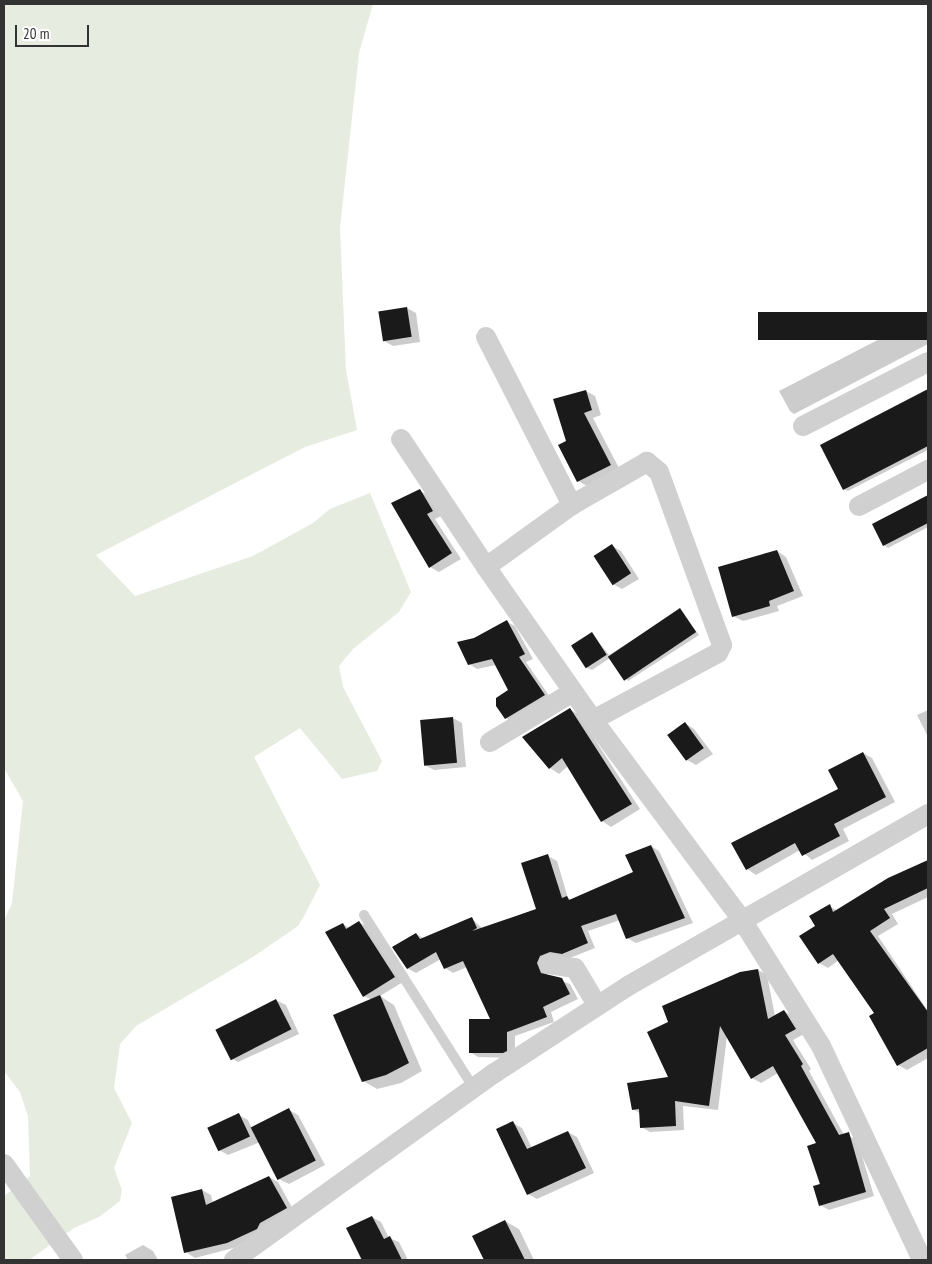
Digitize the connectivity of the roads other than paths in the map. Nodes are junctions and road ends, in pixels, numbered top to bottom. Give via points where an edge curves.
1 (486, 337) dead end
2 (928, 362) edge
3 (804, 426) dead end
4 (401, 439) dead end
5 (928, 470) edge
6 (572, 505) junction
7 (859, 506) dead end
8 (486, 567) junction
9 (573, 692) junction
10 (593, 720) junction
11 (490, 742) dead end
12 (928, 814) edge
13 (364, 915) dead end
14 (742, 920) junction
15 (549, 964) dead end
16 (597, 1006) junction
17 (474, 1088) junction
18 (4, 1164) edge
19 (73, 1260) edge
20 (234, 1260) edge
21 (922, 1260) edge

1 - 6 street
2 - 3 street
4 - 8 street
5 - 7 street
6 - 8 street
6 - 10 street via 642,463 653,466 659,472 722,645 718,653
8 - 9 street
9 - 10 street
9 - 11 street
10 - 14 street
12 - 14 street
13 - 17 lane
14 - 16 street
14 - 21 street via 821,1046
15 - 16 street via 575,968
16 - 17 street
17 - 20 street
18 - 19 street

